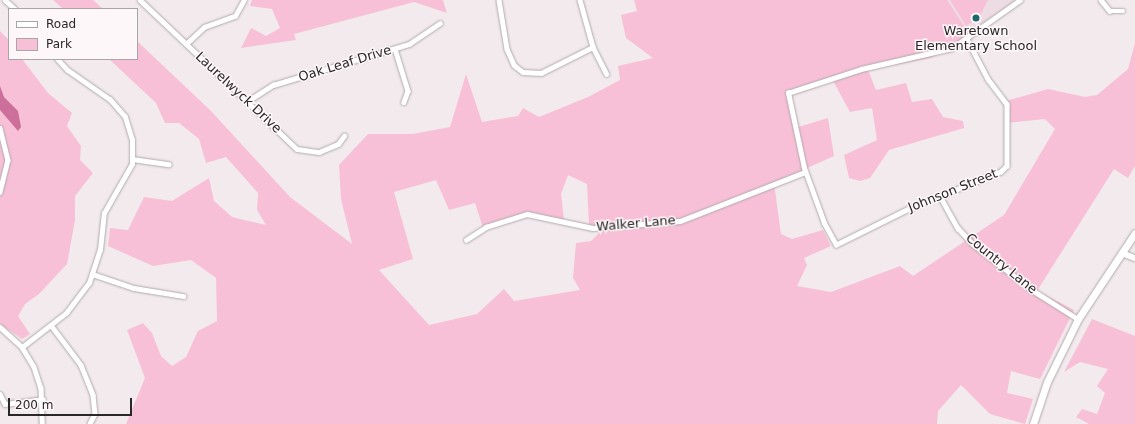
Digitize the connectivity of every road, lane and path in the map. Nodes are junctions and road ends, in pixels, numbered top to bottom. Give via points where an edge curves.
1 (5, 0) edge
2 (140, 0) edge
3 (244, 0) edge
4 (499, 0) edge
5 (580, 0) edge
6 (1020, 0) edge
7 (1101, 0) edge
8 (14, 8) edge
9 (1123, 11) dead end
10 (440, 23) dead end
11 (967, 39) junction
12 (186, 44) junction
13 (593, 47) junction
14 (395, 49) junction
15 (58, 60) edge
16 (607, 74) dead end
17 (248, 101) junction
18 (404, 102) dead end
19 (0, 128) edge
20 (344, 136) dead end
21 (132, 158) junction
22 (169, 164) dead end
23 (805, 172) junction
24 (1, 188) edge
25 (0, 192) edge
26 (940, 196) junction
27 (1135, 233) edge
28 (466, 240) dead end
29 (1122, 253) junction
30 (1135, 258) edge
31 (92, 274) junction
32 (183, 296) dead end
33 (1078, 319) junction
34 (51, 325) junction
35 (0, 327) edge
36 (22, 348) junction
37 (0, 394) edge
38 (42, 399) junction
39 (42, 424) edge
40 (90, 424) edge
41 (1033, 424) edge

1 - 8 street
2 - 12 street, Laurelwyck Drive
3 - 12 street via 235,16 204,27
4 - 13 street via 507,49 514,65 523,72 541,73
5 - 13 street
6 - 11 street
7 - 9 street via 1110,11
10 - 14 street, Oak Leaf Drive via 414,42
11 - 23 street via 940,52 861,70 788,93
11 - 26 street, Johnson Street via 988,79 1007,104 1009,161 1001,172 957,192
12 - 17 street, Laurelwyck Drive
13 - 16 street
14 - 17 street, Oak Leaf Drive via 273,85
14 - 18 street via 408,91
15 - 21 street via 110,100 125,117 132,140
17 - 20 street, Laurelwyck Drive via 303,151 324,151 338,144
19 - 24 street via 8,160
21 - 22 street
21 - 31 street via 128,172 104,213 100,250
23 - 26 street, Johnson Street via 824,223 836,245
23 - 28 street, Walker Lane via 680,221 593,228 527,214 486,227
24 - 25 street
26 - 33 street, Country Lane via 958,228 974,244 1032,290
27 - 29 highway
29 - 30 street
29 - 33 highway
31 - 32 street via 134,288
31 - 34 street via 76,303
33 - 41 highway via 1047,382
34 - 36 street
34 - 40 street via 81,365 93,395 95,414
35 - 36 street
36 - 38 street via 34,367
37 - 38 street via 5,404
38 - 39 street

